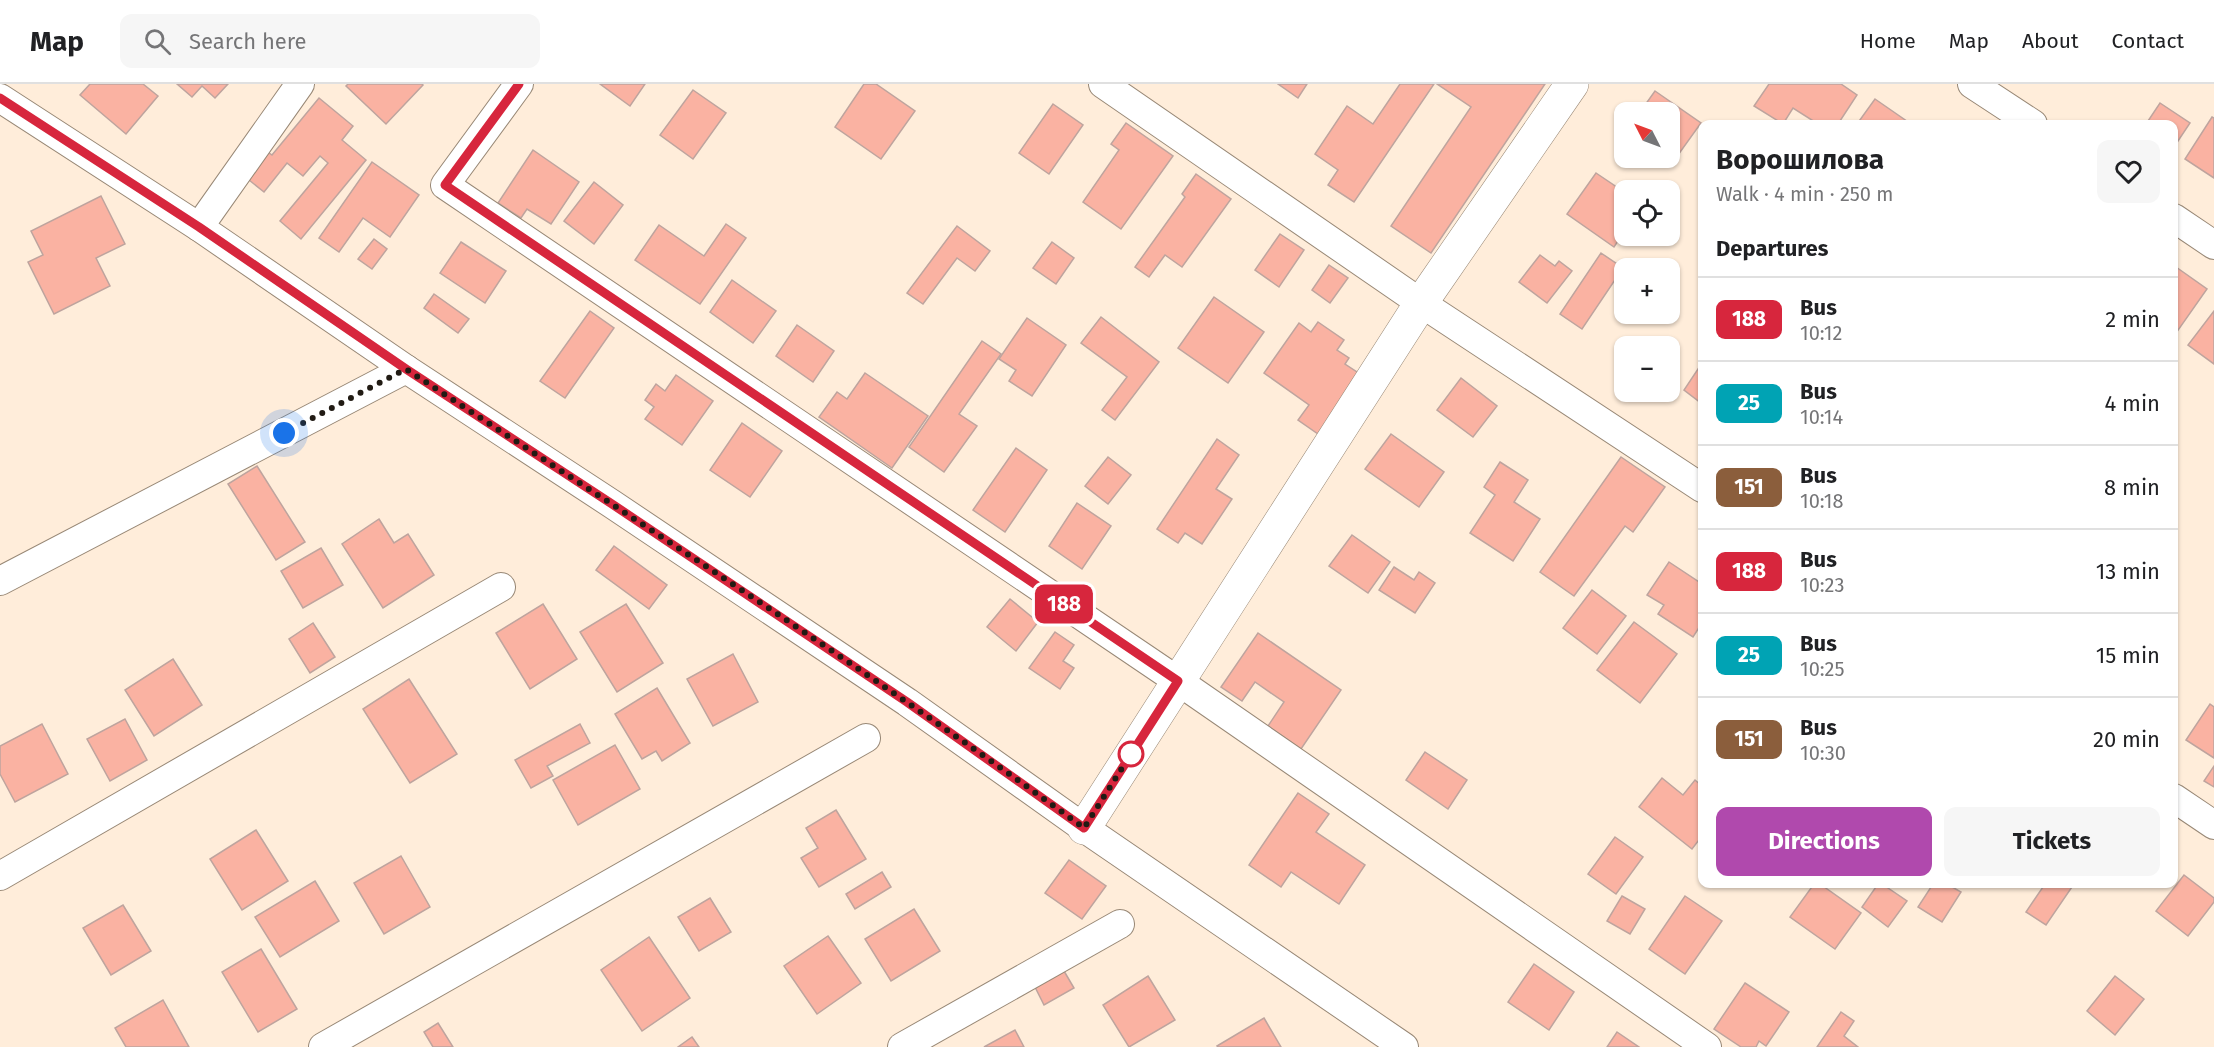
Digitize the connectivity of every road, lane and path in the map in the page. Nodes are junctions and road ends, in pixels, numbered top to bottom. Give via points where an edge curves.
1 (300, 84) edge
2 (519, 84) edge
3 (1103, 84) edge
4 (1572, 84) edge
5 (1972, 84) edge
6 (0, 98) edge
7 (2027, 120) edge
8 (2178, 221) edge
9 (199, 227) junction
10 (2214, 245) edge
11 (1422, 303) junction
12 (406, 369) junction
13 (1698, 485) edge
14 (0, 581) edge
15 (501, 587) dead end
16 (1178, 681) junction
17 (866, 738) dead end
18 (2178, 801) edge
19 (2214, 825) edge
20 (1084, 828) junction
21 (0, 876) edge
22 (1120, 924) dead end
23 (323, 1047) edge
24 (902, 1047) edge
25 (1404, 1047) edge
26 (1707, 1047) edge

1 - 9 street
2 - 16 street via 445,185
3 - 11 street
4 - 11 street
5 - 7 street
6 - 9 street
8 - 10 street
9 - 12 street
11 - 13 street
11 - 16 street
12 - 14 street
12 - 20 street via 898,696
15 - 21 street
16 - 20 street
16 - 26 street
17 - 23 street
18 - 19 street
20 - 25 street
22 - 24 street

